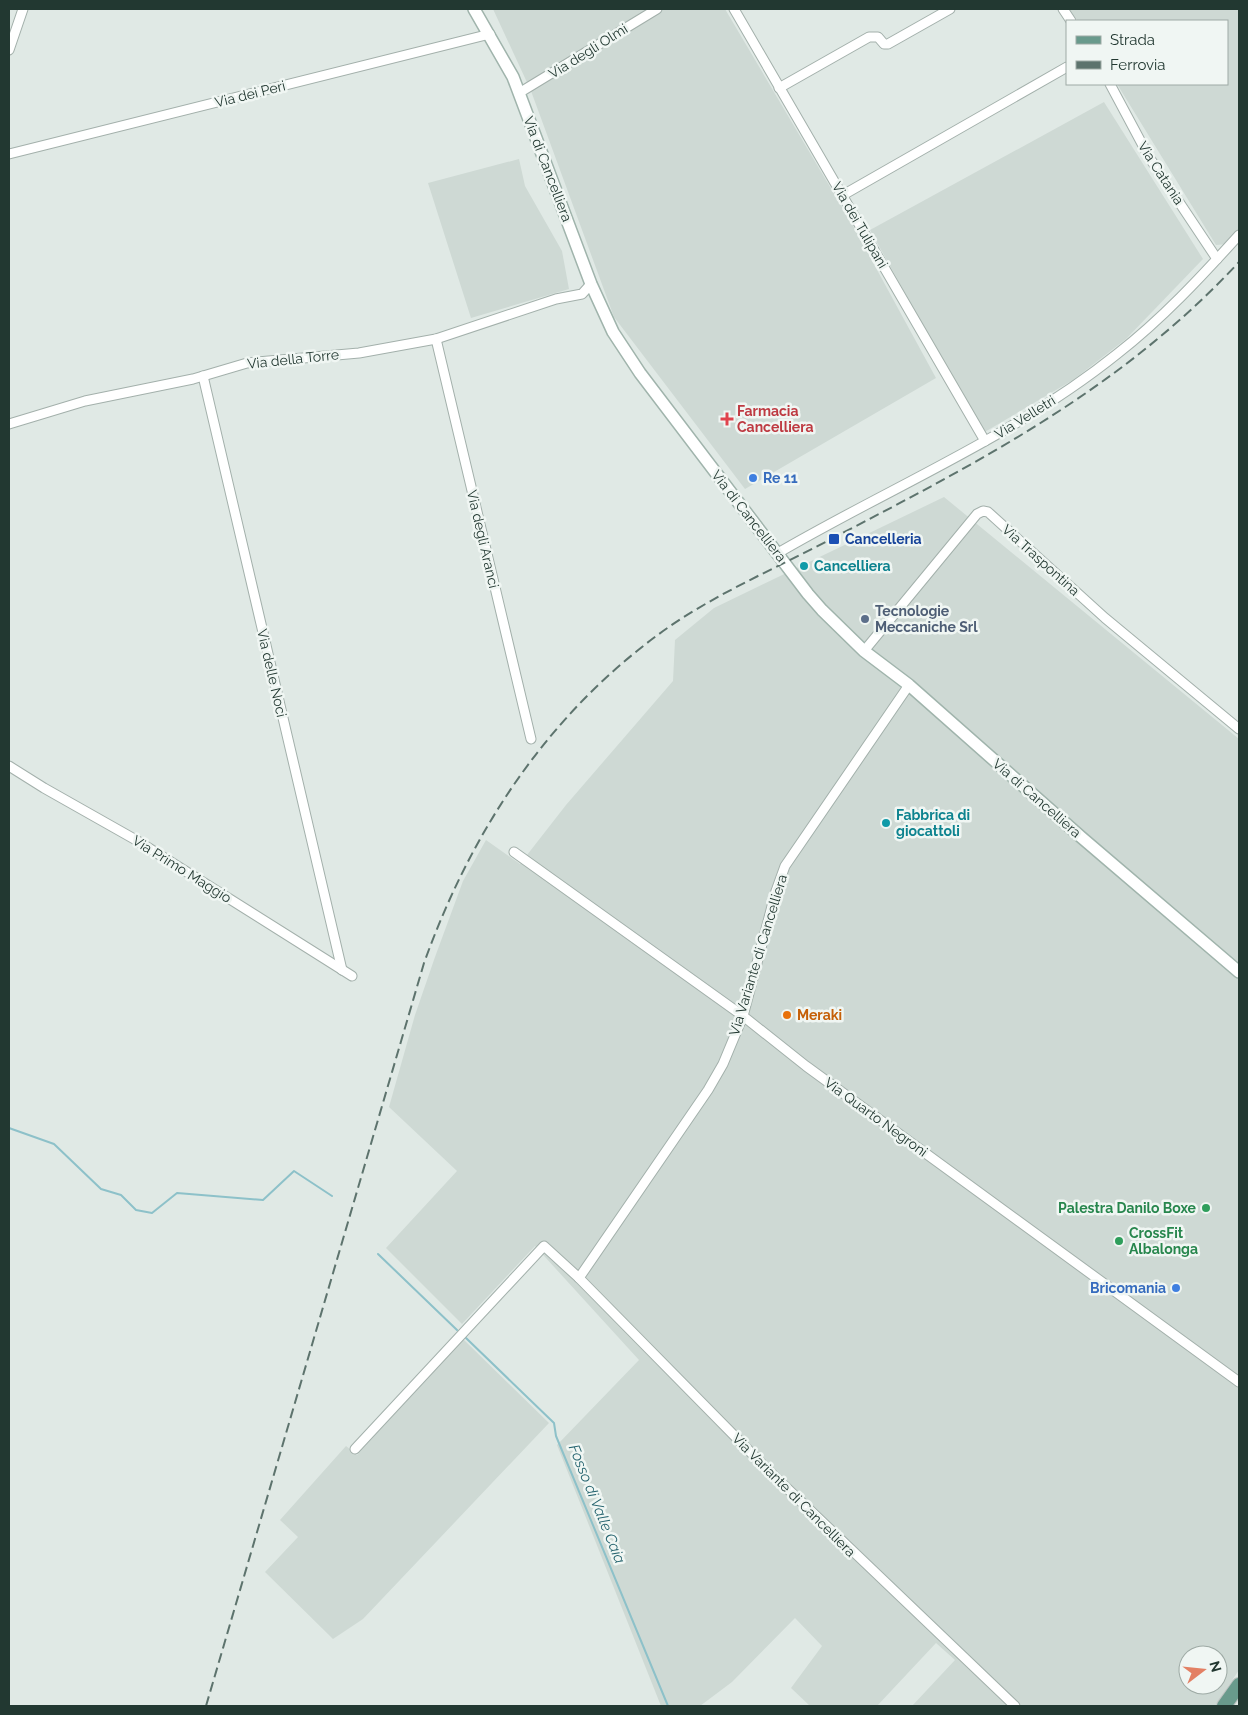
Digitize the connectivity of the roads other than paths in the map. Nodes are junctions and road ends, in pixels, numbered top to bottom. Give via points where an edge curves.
1 (23, 9) edge
2 (476, 9) edge
3 (657, 9) edge
4 (734, 9) edge
5 (950, 9) edge
6 (1062, 9) edge
7 (1070, 20) edge
8 (490, 34) junction
9 (9, 50) edge
10 (1066, 68) edge
11 (1111, 85) edge
12 (779, 88) junction
13 (519, 93) junction
14 (9, 154) edge
15 (842, 195) junction
16 (1239, 235) edge
17 (1217, 259) junction
18 (591, 284) junction
19 (577, 295) junction
20 (600, 307) junction
21 (436, 339) junction
22 (203, 376) junction
23 (9, 424) edge
24 (985, 441) junction
25 (778, 552) junction
26 (864, 651) junction
27 (909, 685) junction
28 (1239, 729) edge
29 (531, 739) dead end
30 (9, 766) edge
31 (514, 852) dead end
32 (342, 970) junction
33 (1239, 972) edge
34 (352, 976) dead end
35 (743, 1016) junction
36 (579, 1278) junction
37 (1239, 1382) edge
38 (355, 1449) dead end
39 (1239, 1685) edge
40 (1015, 1706) edge
41 (1224, 1706) edge

1 - 9 street
2 - 8 street, Via di Cancelliera
3 - 13 street, Via degli Olmi
4 - 12 street, Via dei Tulipani
5 - 12 street via 888,44 878,37 869,37
6 - 7 street
8 - 13 street, Via di Cancelliera
8 - 14 street, Via dei Peri
10 - 15 street
11 - 17 street, Via Catania via 1149,157
12 - 15 street, Via dei Tulipani
13 - 18 street, Via di Cancelliera
15 - 24 street, Via dei Tulipani
16 - 17 street, Via Velletri
17 - 24 street, Via Velletri via 1118,354
18 - 19 street, Via della Torre via 587,291
18 - 20 street, Via di Cancelliera
19 - 20 street via 590,298
19 - 21 street, Via della Torre
20 - 25 street, Via di Cancelliera via 640,373
21 - 22 street, Via della Torre via 359,353 262,361
21 - 29 street, Via degli Aranci
22 - 23 street, Via della Torre via 85,401
22 - 32 street, Via delle Noci
24 - 25 street, Via Velletri
25 - 26 street, Via di Cancelliera via 822,610
26 - 27 street, Via di Cancelliera
26 - 28 street, Via Traspontina via 977,514 988,512 1105,618
27 - 33 street, Via di Cancelliera
27 - 35 street, Via Variante di Cancelliera via 785,866
30 - 32 street, Via Primo Maggio via 129,836
31 - 35 street, Via Quarto Negroni
32 - 34 street, Via Primo Maggio
35 - 36 street, Via Variante di Cancelliera via 713,1082
35 - 37 street, Via Quarto Negroni via 806,1066
36 - 38 street, Via Variante di Cancelliera via 544,1246
36 - 40 street, Via Variante di Cancelliera via 768,1470
39 - 41 main road

